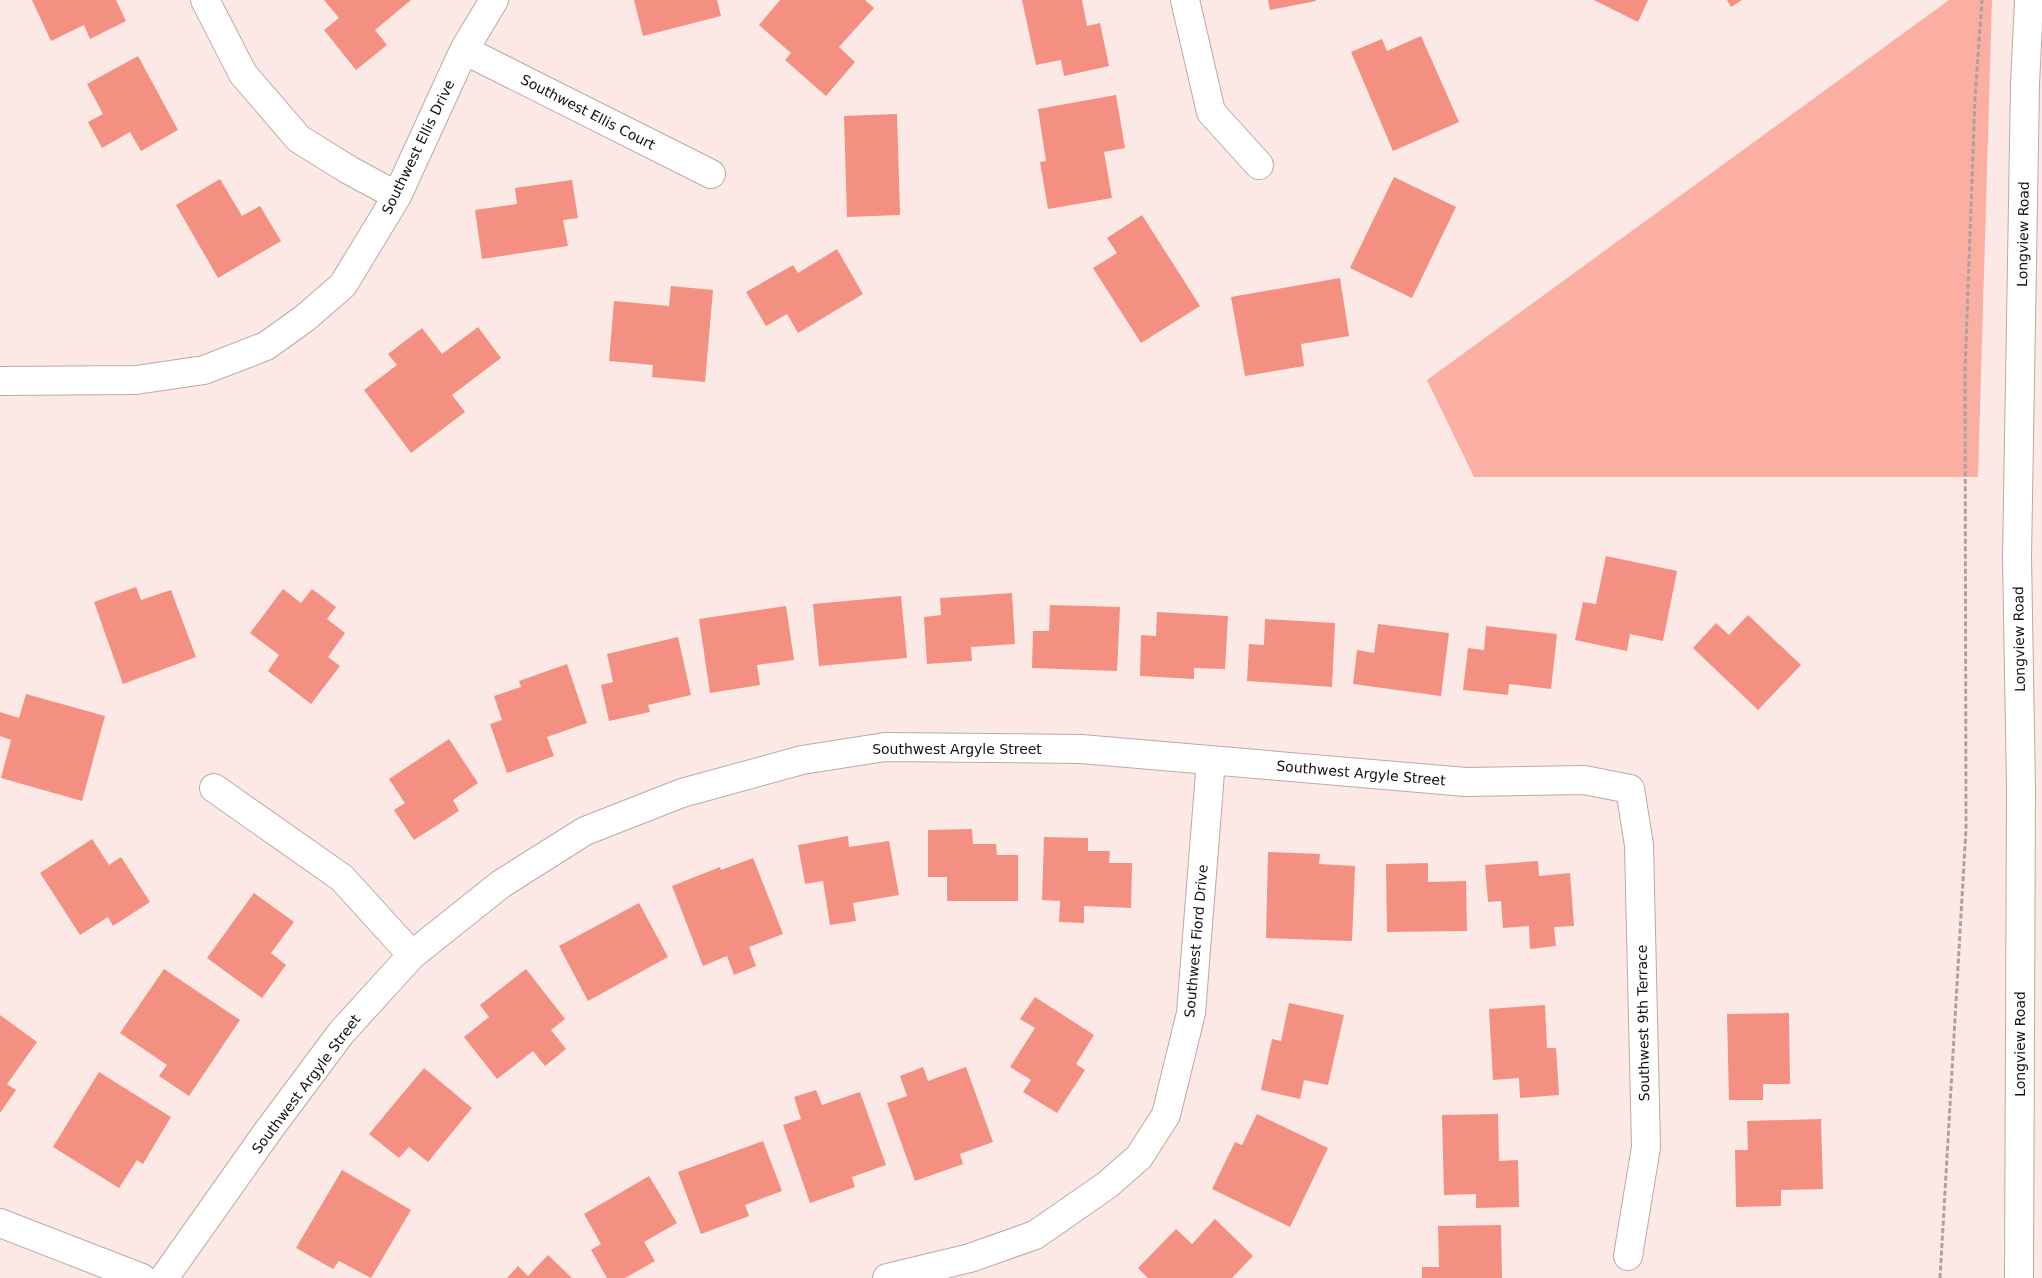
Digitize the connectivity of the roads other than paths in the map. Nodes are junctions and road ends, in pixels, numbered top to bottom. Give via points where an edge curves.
1 (205, 0) edge
2 (494, 0) edge
3 (1185, 0) edge
4 (2029, 0) edge
5 (464, 50) junction
6 (1258, 165) dead end
7 (711, 174) dead end
8 (397, 196) junction
9 (0, 381) edge
10 (1211, 760) junction
11 (214, 788) dead end
12 (1630, 789) joint
13 (412, 955) junction
14 (0, 1223) edge
15 (1628, 1256) dead end
16 (142, 1278) edge
17 (164, 1278) edge
18 (887, 1278) edge
19 (2019, 1278) edge

1 - 8 street via 242,74 299,139
2 - 5 street, Southwest Ellis Drive
3 - 6 street via 1211,112
4 - 19 street, Longview Road via 2017,557 2021,788
5 - 7 street, Southwest Ellis Court
5 - 8 street, Southwest Ellis Drive
8 - 9 street, Southwest Ellis Drive via 343,285 266,346 204,370 136,380
10 - 12 street, Southwest Argyle Street via 1466,782 1584,780
10 - 13 street, Southwest Argyle Street via 1081,749 894,747 802,760 682,793 585,831 501,884
10 - 18 street, Southwest Fiord Drive via 1191,1013 1166,1115 1139,1157 1107,1185 1035,1235 970,1258
11 - 13 street via 342,878
12 - 15 street, Southwest 9th Terrace via 1639,845 1646,1147
13 - 17 street, Southwest Argyle Street via 341,1033
14 - 16 street

